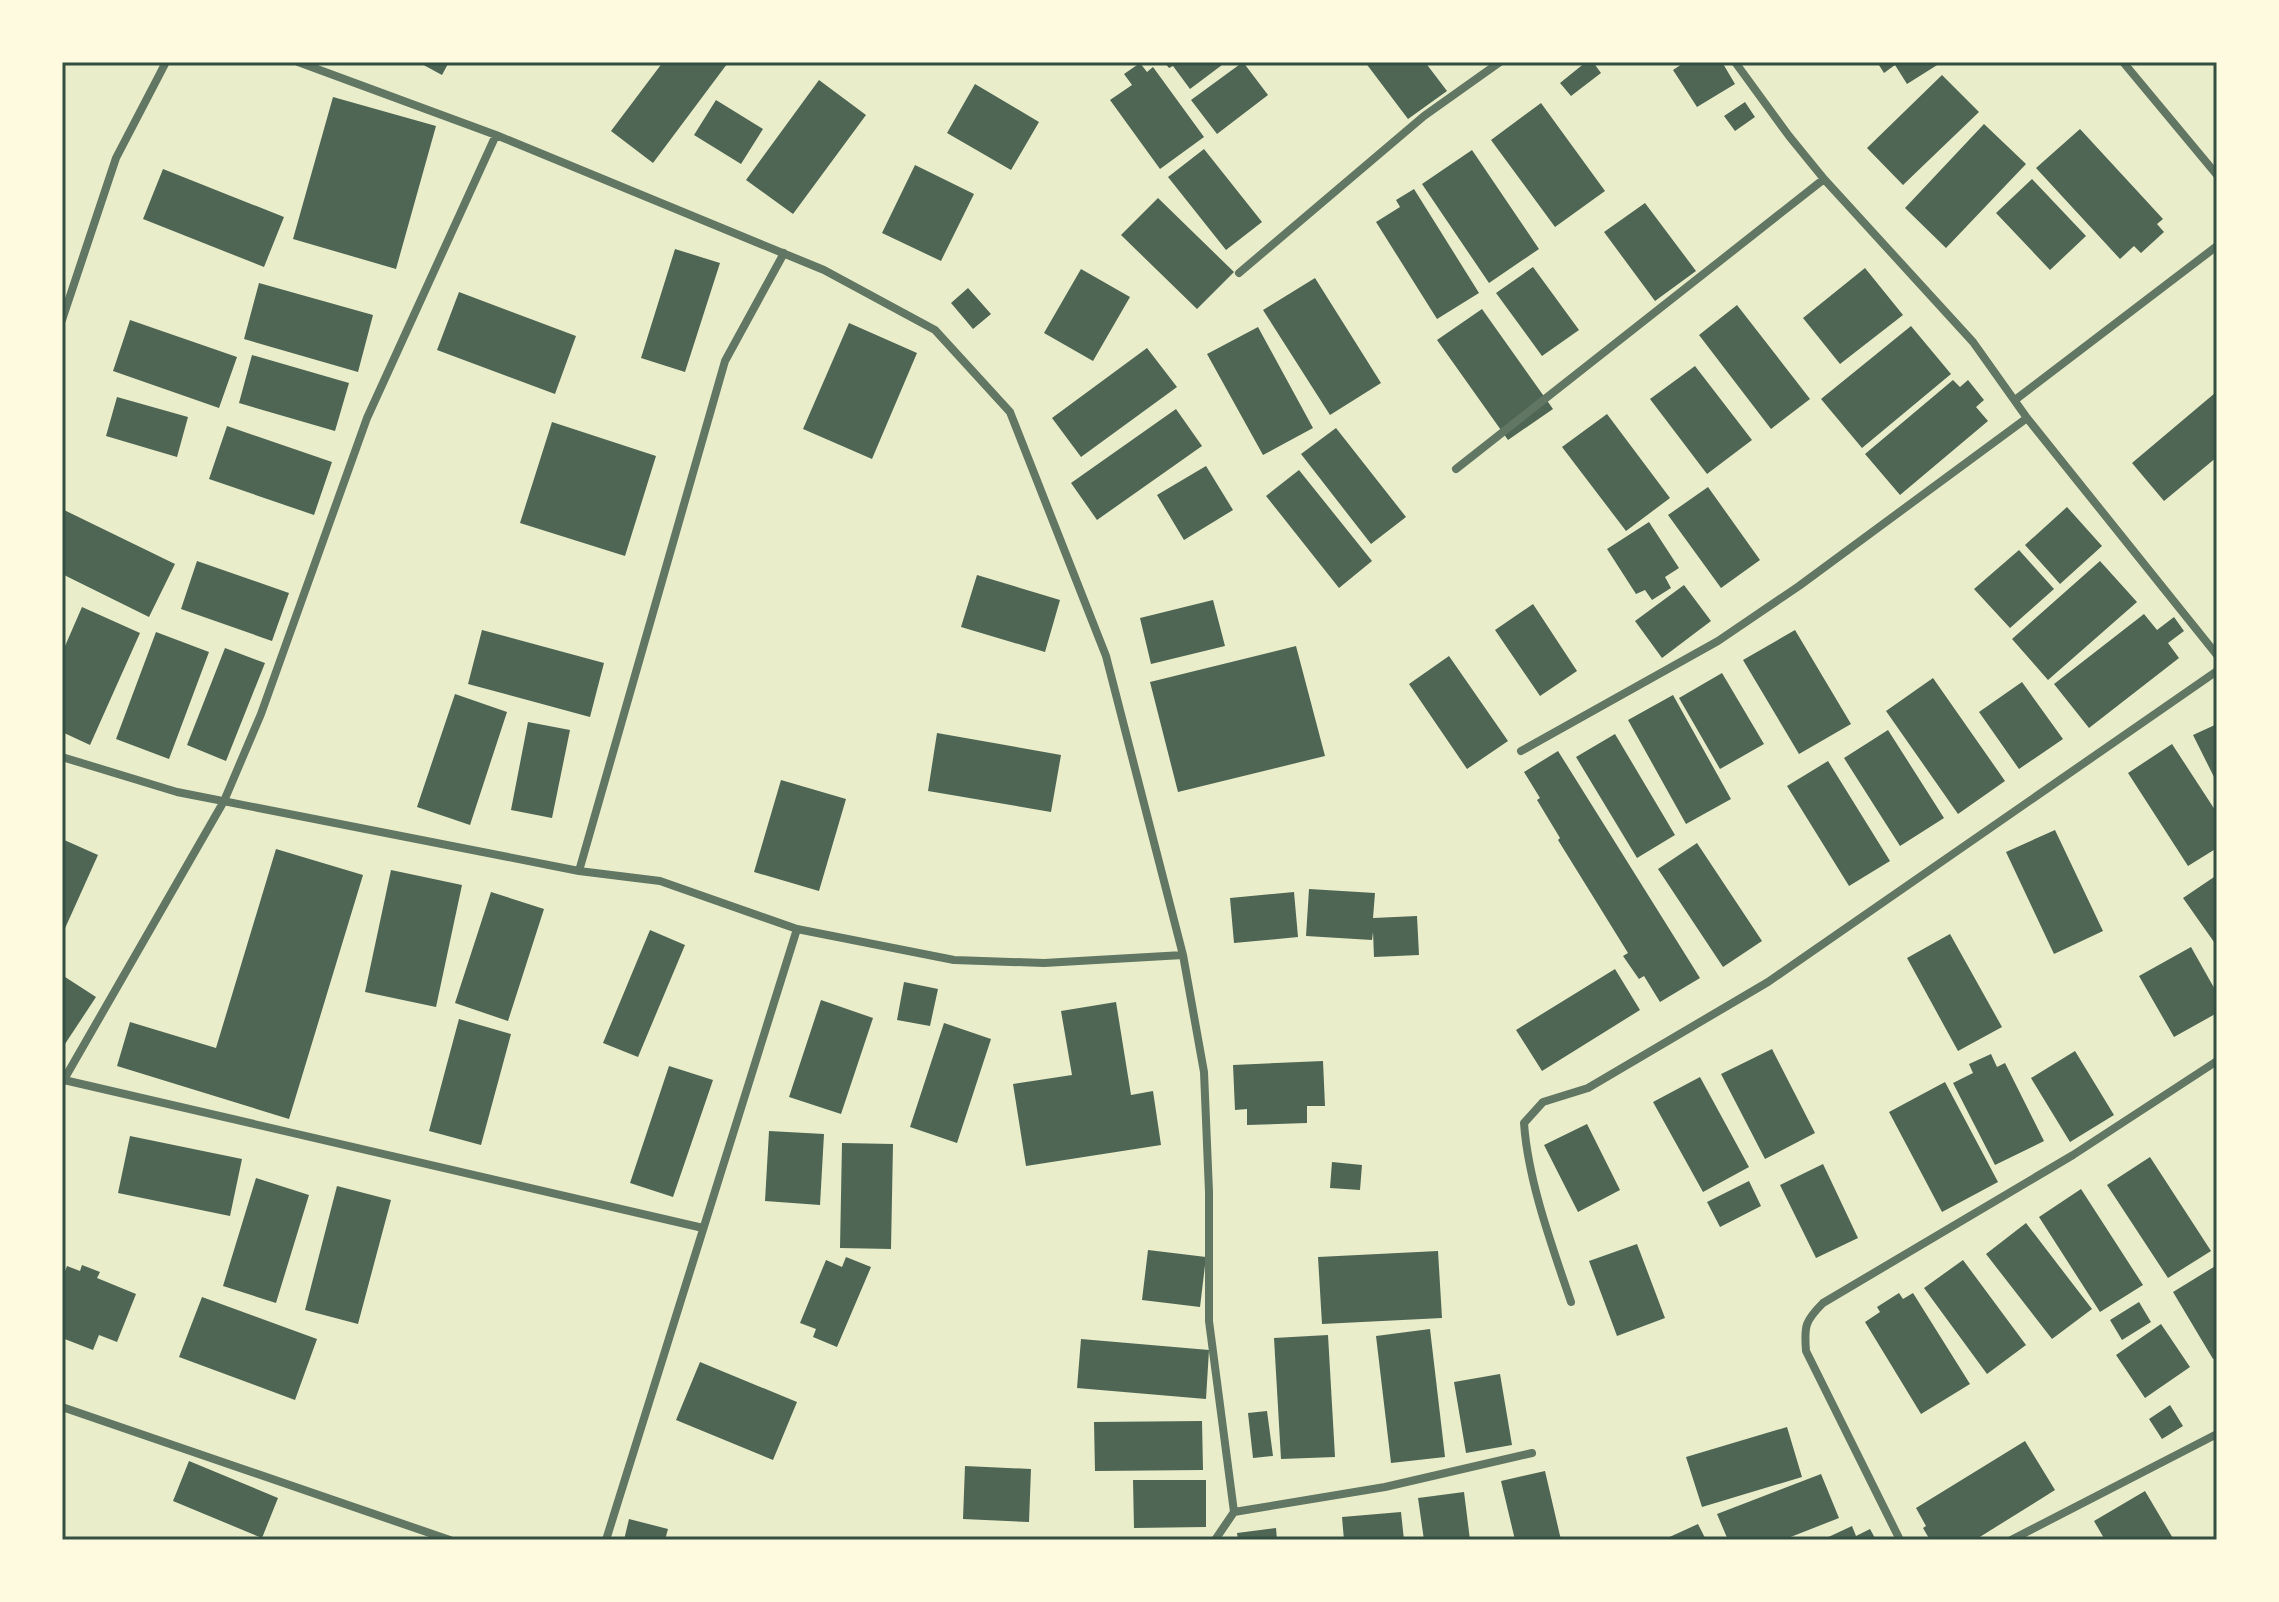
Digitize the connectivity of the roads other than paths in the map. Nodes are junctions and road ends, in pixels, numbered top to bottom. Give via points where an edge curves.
1 (166, 62) edge
2 (298, 62) edge
3 (1500, 62) edge
4 (1735, 62) edge
5 (2123, 62) edge
6 (496, 135) junction
7 (2217, 175) edge
8 (1824, 179) junction
9 (2217, 246) edge
10 (784, 253) junction
11 (1239, 273) dead end
12 (62, 320) edge
13 (2015, 400) junction
14 (2027, 418) junction
15 (1456, 469) dead end
16 (2217, 655) edge
17 (2217, 671) edge
18 (1521, 751) dead end
19 (62, 757) edge
20 (224, 801) junction
21 (579, 871) junction
22 (797, 929) junction
23 (1183, 955) junction
24 (2217, 1061) edge
25 (63, 1082) edge
26 (703, 1228) junction
27 (1571, 1302) dead end
28 (62, 1407) edge
29 (2217, 1434) edge
30 (1532, 1453) dead end
31 (1234, 1512) junction
32 (450, 1540) edge
33 (606, 1540) edge
34 (1215, 1540) edge
35 (1900, 1540) edge
36 (2011, 1540) edge

1 - 12 street via 116,158
2 - 6 street
3 - 11 street via 1424,116
4 - 8 street
5 - 7 street
6 - 10 street
6 - 20 street via 367,418 261,714
8 - 13 street via 1973,342
8 - 15 street
9 - 13 street
10 - 21 street via 725,361
10 - 23 street via 935,330 1010,412 1106,656
13 - 14 street
14 - 16 street
14 - 18 street via 1718,641
17 - 27 street via 1768,982 1588,1088 1543,1102 1524,1123 1526,1145
19 - 20 street
20 - 21 street
20 - 25 street
21 - 22 street via 660,881
22 - 23 street via 954,960 1044,963
22 - 26 street
23 - 31 street via 1204,1072 1209,1321
24 - 35 street via 1811,1315 1804,1329 1806,1351
25 - 26 street
26 - 33 street
28 - 32 street
29 - 36 street
30 - 31 street via 1385,1487
31 - 34 street

